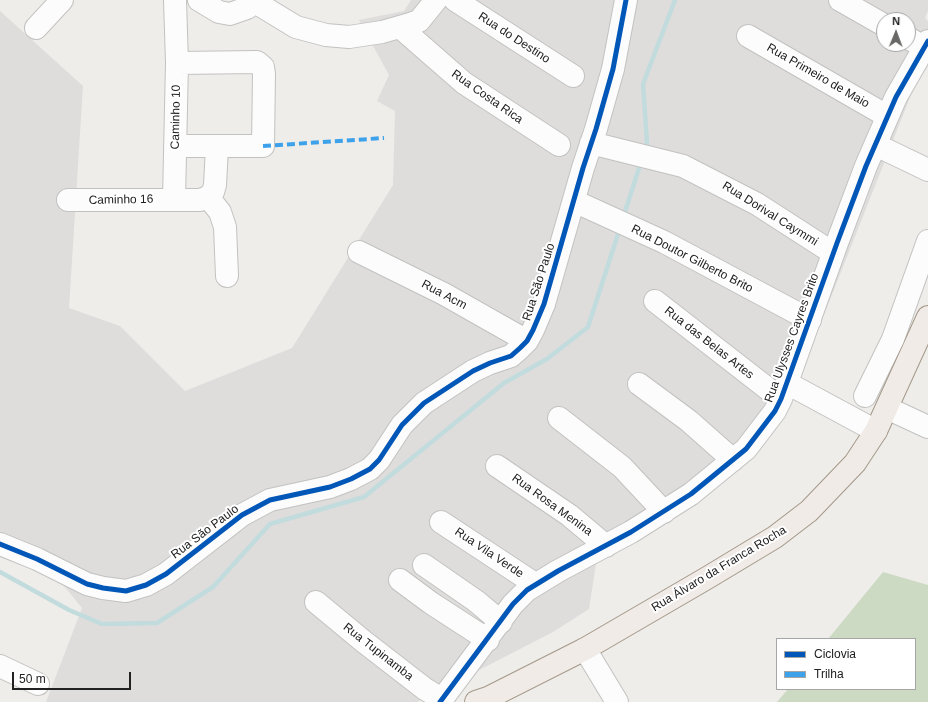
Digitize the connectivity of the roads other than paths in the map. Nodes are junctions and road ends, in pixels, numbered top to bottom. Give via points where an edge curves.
1 (62, 0) edge
2 (175, 0) edge
3 (198, 0) edge
4 (436, 0) edge
5 (455, 0) edge
6 (626, 0) edge
7 (840, 0) edge
8 (255, 1) edge
9 (876, 20) edge
10 (36, 28) dead end
11 (400, 28) junction
12 (748, 36) dead end
13 (920, 42) edge
14 (177, 63) junction
15 (573, 76) dead end
16 (887, 116) junction
17 (591, 143) junction
18 (559, 145) dead end
19 (876, 145) junction
20 (175, 146) junction
21 (217, 147) junction
22 (928, 170) edge
23 (208, 197) junction
24 (174, 199) junction
25 (68, 200) dead end
26 (574, 201) junction
27 (928, 241) edge
28 (359, 252) dead end
29 (833, 254) junction
30 (227, 276) dead end
31 (655, 301) dead end
32 (928, 317) edge
33 (810, 320) junction
34 (527, 341) junction
35 (639, 384) dead end
36 (784, 391) junction
37 (865, 396) dead end
38 (887, 408) junction
39 (559, 418) dead end
40 (928, 427) edge
41 (876, 431) junction
42 (733, 460) junction
43 (497, 466) dead end
44 (664, 512) junction
45 (441, 522) dead end
46 (0, 544) edge
47 (606, 546) junction
48 (424, 565) dead end
49 (400, 580) dead end
50 (535, 584) junction
51 (316, 602) dead end
52 (501, 622) junction
53 (488, 640) junction
54 (585, 648) junction
55 (0, 666) edge
56 (38, 684) dead end
57 (441, 701) edge
58 (485, 701) edge
59 (617, 702) edge

1 - 10 street
2 - 14 street, Caminho 10
3 - 8 street via 219,12 230,14 247,8
4 - 11 street via 419,20
5 - 15 street, Rua do Destino
6 - 17 street, Rua São Paulo via 613,69
7 - 9 street
8 - 11 street via 296,26 326,35 356,36
11 - 18 street, Rua Costa Rica via 464,83
12 - 16 street, Rua Primeiro de Maio
13 - 16 street, Rua Ulysses Cayres Brito
14 - 20 street, Caminho 10
14 - 21 street via 262,64 263,146
16 - 19 street, Rua Ulysses Cayres Brito
17 - 26 street, Rua São Paulo
17 - 29 street, Rua Dorival Caymmi via 683,166 734,191
19 - 22 street
19 - 29 street, Rua Ulysses Cayres Brito
20 - 21 street
20 - 24 street, Caminho 10
21 - 23 street via 215,185
23 - 24 street via 200,200
23 - 30 street via 220,212 225,227
24 - 25 street, Caminho 16
26 - 33 street, Rua Doutor Gilberto Brito via 664,242
26 - 34 street, Rua São Paulo via 544,304
27 - 37 street via 893,339
28 - 34 street, Rua Acm via 444,294
29 - 33 street, Rua Ulysses Cayres Brito
31 - 36 street, Rua das Belas Artes
32 - 38 main road, Rua Álvaro da Franca Rocha
33 - 36 street, Rua Ulysses Cayres Brito
34 - 46 street, Rua São Paulo via 511,356 473,371 424,403 402,425 370,469 330,487 270,500 242,515 166,574 146,585 126,591 87,584
35 - 42 street
36 - 41 street, Rua das Belas Artes
36 - 42 street, Rua Ulysses Cayres Brito via 775,411 746,449
38 - 40 street
38 - 41 main road, Rua Álvaro da Franca Rocha
39 - 44 street via 622,467
41 - 54 main road, Rua Álvaro da Franca Rocha via 855,463 830,490 809,511 776,537
42 - 44 street, Rua Ulysses Cayres Brito
43 - 47 street, Rua Rosa Menina via 569,515
44 - 47 street, Rua Ulysses Cayres Brito
45 - 50 street, Rua Vila Verde
47 - 50 street, Rua Ulysses Cayres Brito
48 - 52 street via 476,601
49 - 53 street
50 - 52 street, Rua Ulysses Cayres Brito via 513,604
51 - 57 street, Rua Tupinamba via 363,642
52 - 53 street, Rua Ulysses Cayres Brito
53 - 57 street, Rua Tupinamba
54 - 58 main road, Rua Álvaro da Franca Rocha
54 - 59 street
55 - 56 street

